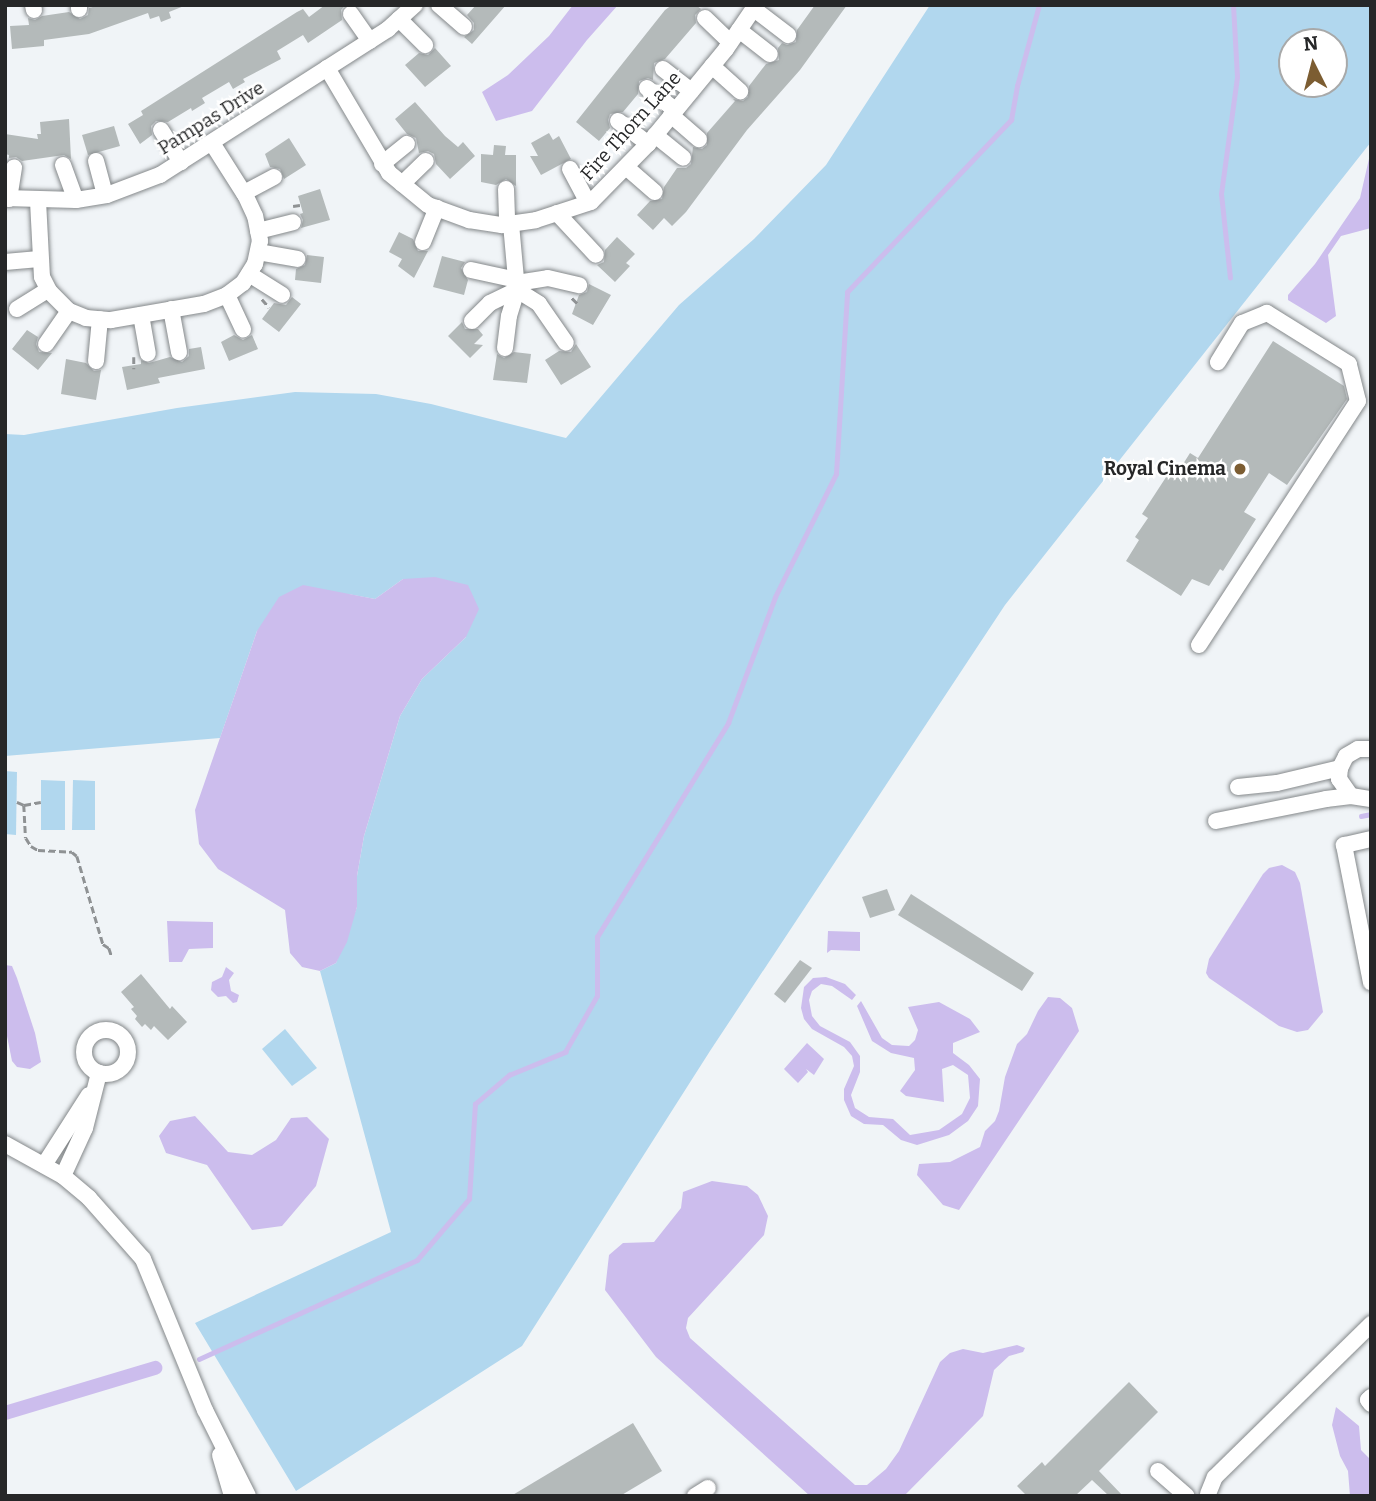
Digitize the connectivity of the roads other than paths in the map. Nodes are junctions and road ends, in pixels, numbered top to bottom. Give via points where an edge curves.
1 (439, 5) edge
2 (755, 7) edge
3 (408, 10) edge
4 (351, 14) dead end
5 (705, 18) dead end
6 (464, 27) dead end
7 (788, 35) dead end
8 (735, 36) junction
9 (370, 41) junction
10 (425, 46) dead end
11 (770, 54) dead end
12 (712, 66) junction
13 (327, 68) junction
14 (663, 69) dead end
15 (647, 88) dead end
16 (691, 91) junction
17 (740, 91) dead end
18 (673, 113) junction
19 (618, 121) dead end
20 (161, 130) dead end
21 (651, 139) junction
22 (699, 139) dead end
23 (212, 143) junction
24 (407, 144) dead end
25 (683, 158) dead end
26 (96, 161) dead end
27 (426, 161) dead end
28 (181, 162) junction
29 (382, 164) junction
30 (63, 165) dead end
31 (14, 167) dead end
32 (626, 167) junction
33 (569, 169) dead end
34 (274, 177) dead end
35 (402, 184) junction
36 (506, 189) dead end
37 (655, 192) dead end
38 (244, 193) junction
39 (105, 195) junction
40 (7, 199) edge
41 (38, 201) junction
42 (76, 201) junction
43 (588, 202) junction
44 (437, 208) junction
45 (557, 213) junction
46 (293, 222) dead end
47 (509, 224) junction
48 (258, 231) junction
49 (423, 242) dead end
50 (258, 252) junction
51 (596, 255) dead end
52 (39, 259) junction
53 (297, 259) dead end
54 (5, 262) edge
55 (471, 270) dead end
56 (249, 274) junction
57 (517, 284) junction
58 (579, 285) dead end
59 (48, 290) junction
60 (227, 295) junction
61 (282, 295) dead end
62 (16, 309) dead end
63 (171, 309) junction
64 (69, 311) junction
65 (141, 315) junction
66 (100, 319) junction
67 (472, 321) dead end
68 (243, 330) dead end
69 (566, 343) dead end
70 (46, 344) dead end
71 (505, 348) dead end
72 (178, 352) dead end
73 (148, 353) dead end
74 (96, 361) dead end
75 (1218, 362) dead end
76 (1199, 645) dead end
77 (1371, 749) edge
78 (1340, 768) junction
79 (1277, 783) junction
80 (1238, 787) dead end
81 (1351, 796) junction
82 (1371, 799) edge
83 (1285, 807) junction
84 (1216, 821) dead end
85 (1371, 839) edge
86 (1371, 982) edge
87 (5, 1144) edge
88 (44, 1165) junction
89 (63, 1176) junction
90 (1371, 1324) edge
91 (1371, 1397) edge
92 (1371, 1404) edge
93 (205, 1410) junction
94 (1158, 1471) dead end
95 (1207, 1495) edge
96 (232, 1496) edge
97 (248, 1496) edge
98 (1187, 1496) edge

1 - 6 street
2 - 7 street
2 - 8 street, Fire Thorn Lane
3 - 9 street, Pampas Drive
3 - 10 street
4 - 9 street
5 - 8 street
8 - 11 street
8 - 12 street, Fire Thorn Lane
9 - 13 street, Pampas Drive
12 - 16 street, Fire Thorn Lane
12 - 17 street
13 - 23 street, Pampas Drive
13 - 29 street, Fire Thorn Lane
14 - 16 street
15 - 18 street
16 - 18 street, Fire Thorn Lane
18 - 21 street, Fire Thorn Lane
18 - 22 street
19 - 21 street
20 - 28 street
21 - 25 street
21 - 32 street, Fire Thorn Lane
23 - 28 street, Pampas Drive
23 - 38 street
24 - 29 street
26 - 39 street
27 - 35 street
28 - 39 street, Pampas Drive via 141,184
29 - 35 street, Fire Thorn Lane
30 - 42 street
31 - 40 street
32 - 37 street
32 - 43 street, Fire Thorn Lane
33 - 43 street
34 - 38 street
35 - 44 street, Fire Thorn Lane
36 - 47 street
38 - 48 street
39 - 42 street, Pampas Drive
40 - 41 street, Pampas Drive
41 - 42 street, Pampas Drive
41 - 52 street
43 - 45 street, Fire Thorn Lane
44 - 47 street, Fire Thorn Lane via 469,220
44 - 49 street
45 - 47 street, Fire Thorn Lane
45 - 51 street
46 - 48 street
47 - 57 street
48 - 50 street
50 - 53 street
50 - 56 street
52 - 54 street
52 - 59 street
55 - 57 street
56 - 60 street
56 - 61 street
57 - 58 street via 548,278
57 - 67 street
57 - 69 street via 539,304
57 - 71 street
59 - 62 street
59 - 64 street
60 - 63 street
60 - 68 street
63 - 65 street
63 - 72 street
64 - 66 street
64 - 70 street
65 - 66 street
65 - 73 street
66 - 74 street
75 - 76 street via 1242,323 1267,313 1349,364 1358,401
77 - 78 street via 1358,749 1346,756
78 - 79 street
78 - 81 street via 1339,779
79 - 80 street
79 - 83 street via 1276,799
81 - 82 street
81 - 83 street
83 - 84 street
85 - 86 street via 1344,845
87 - 88 street
88 - 89 street
88 - 89 street via 98,1078 85,1128
89 - 93 street via 143,1259
90 - 95 street via 1215,1477
91 - 92 street
93 - 96 street
93 - 97 street
94 - 98 street

